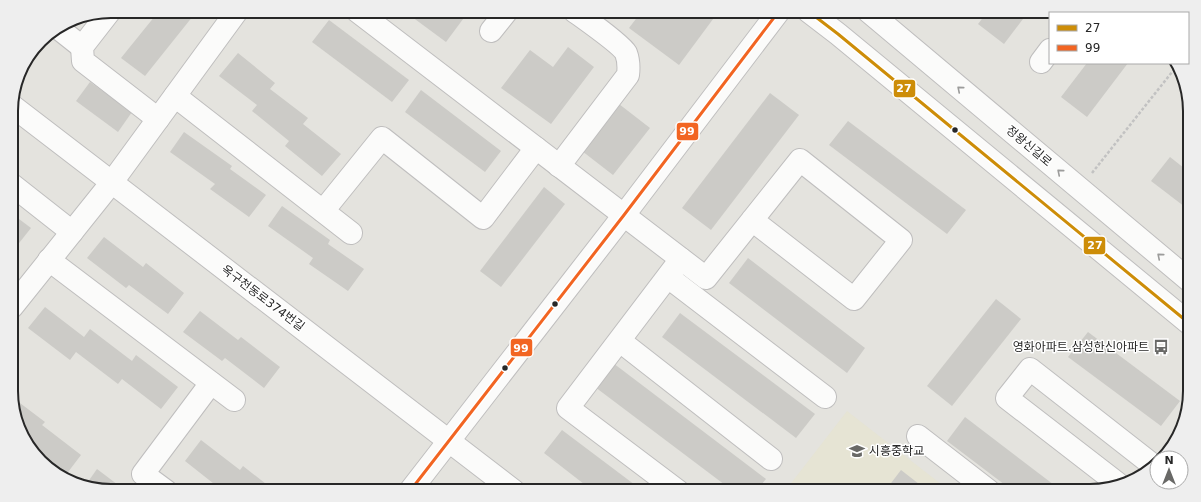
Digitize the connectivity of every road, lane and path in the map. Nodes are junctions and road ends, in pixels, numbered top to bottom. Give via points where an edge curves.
1 (104, 18) edge
2 (232, 18) edge
3 (366, 18) edge
4 (501, 18) edge
5 (774, 18) edge
6 (817, 18) edge
7 (876, 18) edge
8 (600, 19) edge
9 (491, 31) dead end
10 (63, 32) edge
11 (82, 47) junction
12 (1173, 70) edge
13 (175, 96) junction
14 (18, 110) edge
15 (158, 119) junction
16 (536, 148) junction
17 (559, 166) junction
18 (112, 182) junction
19 (1080, 188) junction
20 (18, 190) edge
21 (323, 211) junction
22 (624, 215) junction
23 (752, 220) junction
24 (72, 232) junction
25 (351, 233) dead end
26 (681, 259) junction
27 (49, 260) junction
28 (1183, 275) edge
29 (668, 277) junction
30 (18, 299) edge
31 (1183, 318) edge
32 (620, 340) junction
33 (211, 382) junction
34 (825, 398) dead end
35 (234, 400) dead end
36 (918, 436) dead end
37 (449, 441) junction
38 (771, 459) dead end
39 (1149, 462) edge
40 (1114, 481) edge
41 (157, 484) edge
42 (415, 484) edge
43 (505, 484) edge
44 (669, 484) edge
45 (980, 484) edge

1 - 11 street
2 - 13 street
3 - 16 street
4 - 9 street
5 - 22 street
6 - 31 street
19 -> 7 street, 정왕신길로
8 - 17 street via 625,52 629,64 628,75
10 - 11 street
11 - 15 street via 83,61
12 - 19 path
13 - 15 street
13 - 21 street
14 - 18 street, 옥구천동로374번길
15 - 18 street
16 - 17 street
16 - 21 street via 483,218 382,138
17 - 22 street
18 - 24 street
18 - 37 street, 옥구천동로374번길
28 -> 19 street, 정왕신길로
20 - 24 street
21 - 25 street
22 - 26 street
22 - 37 street
23 - 23 street via 854,299 901,240 800,160
23 - 26 street via 706,278
24 - 27 street
26 - 29 street
27 - 30 street
27 - 33 street
29 - 32 street
29 - 34 street
32 - 38 street
32 - 44 street via 568,408
33 - 35 street
33 - 41 street via 143,474
36 - 45 street
37 - 42 street
37 - 43 street, 옥구천동로374번길
39 - 40 street via 1030,369 1007,398

